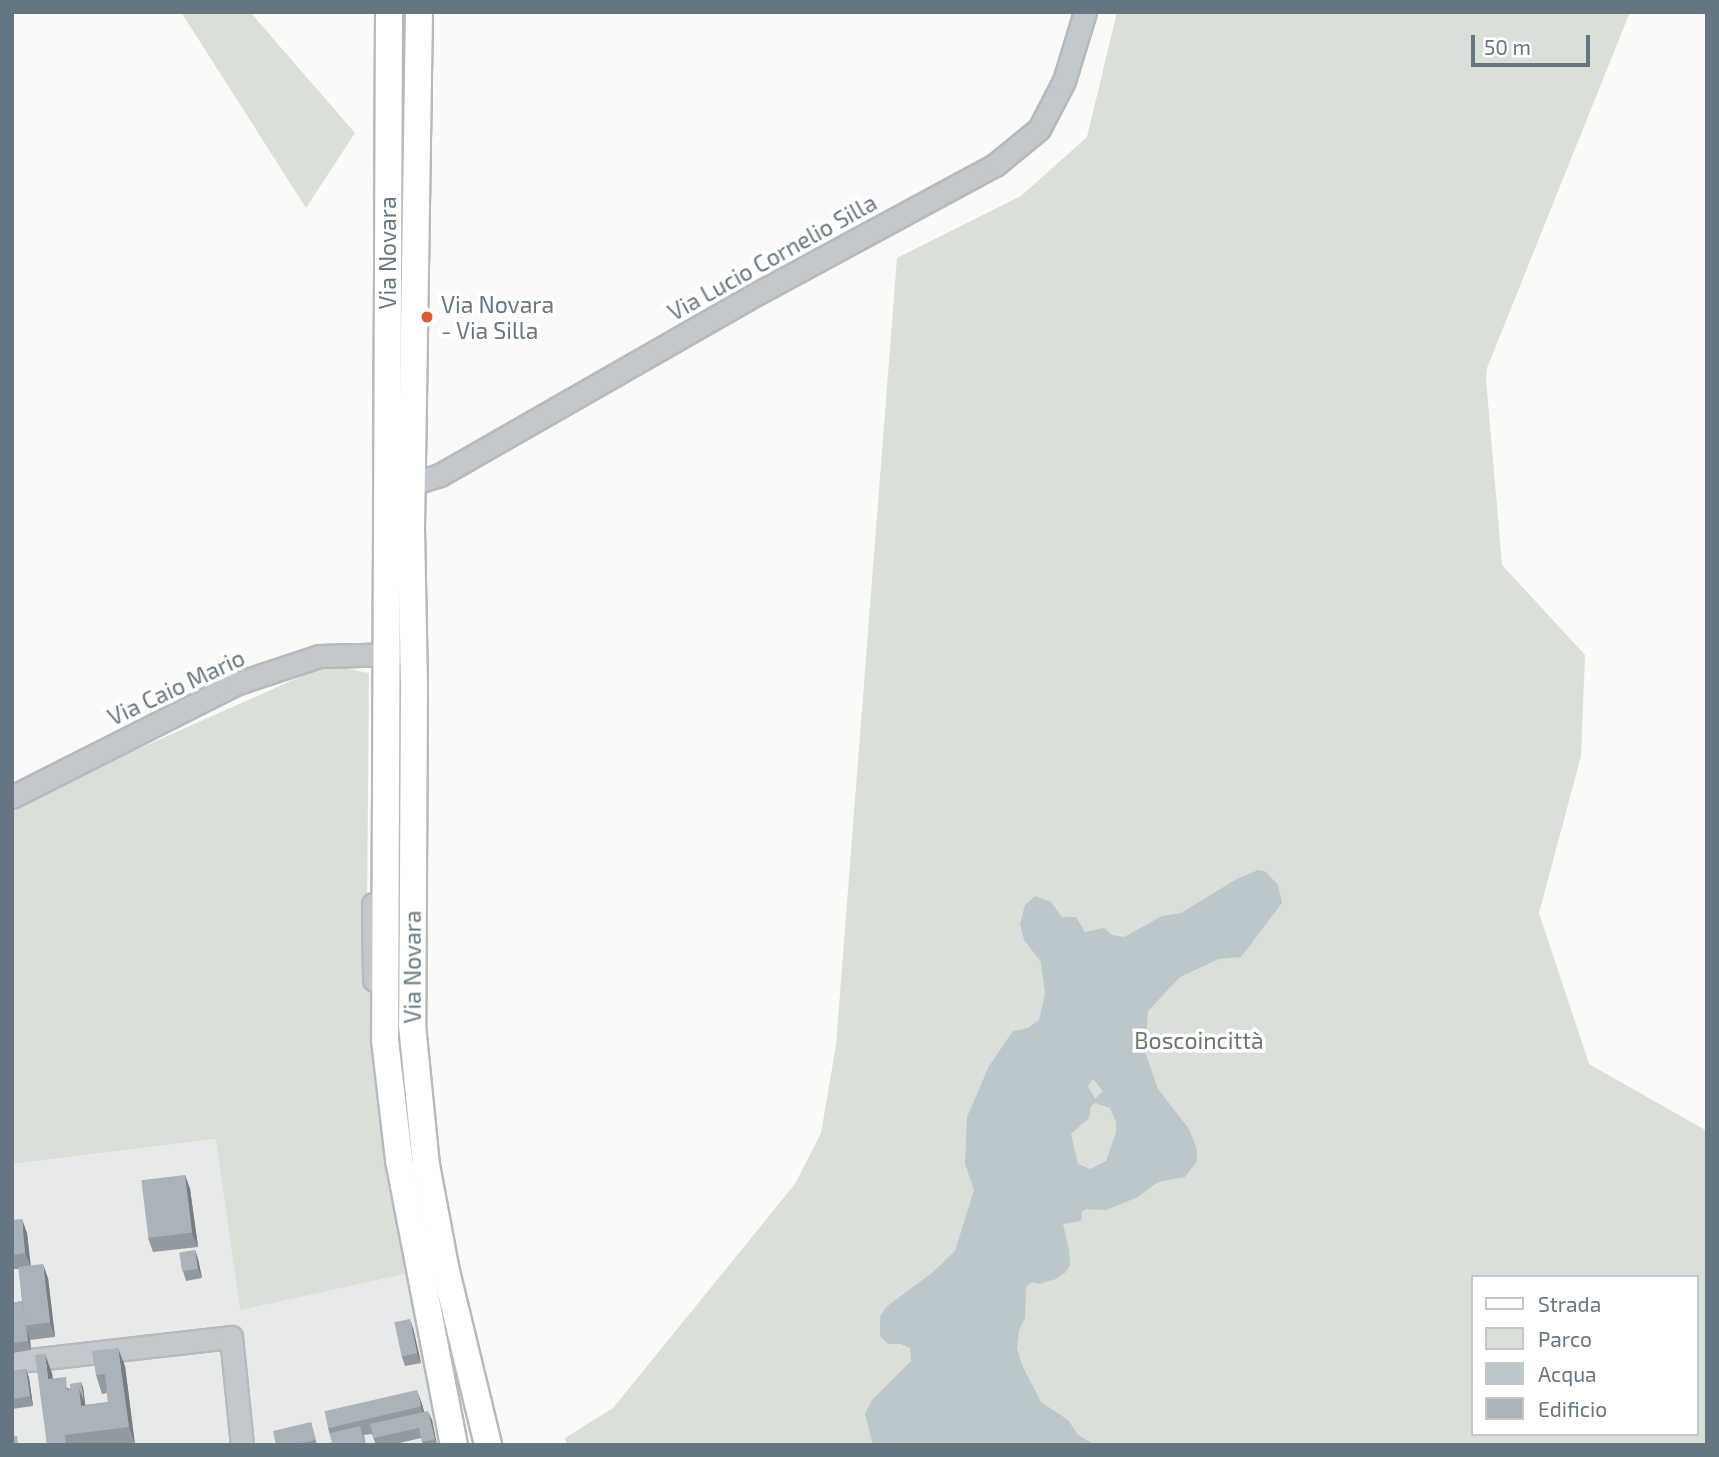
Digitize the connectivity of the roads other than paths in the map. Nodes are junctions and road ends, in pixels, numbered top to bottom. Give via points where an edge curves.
1 (389, 12) edge
2 (419, 12) edge
3 (1085, 12) edge
4 (413, 482) junction
5 (386, 493) junction
6 (413, 646) junction
7 (385, 657) junction
8 (12, 797) edge
9 (12, 1362) edge
10 (242, 1445) edge
11 (445, 1445) edge
12 (454, 1445) edge
13 (488, 1445) edge
14 (501, 1445) edge

1 - 5 main road, Via Novara
2 - 4 main road, Via Novara
3 - 4 street, Via Lucio Cornelio Silla via 1064,81 1039,129 995,165 747,299 440,475
4 - 5 street
4 - 6 main road, Via Novara
5 - 7 main road, Via Novara
6 - 7 street, Via Caio Mario
6 - 13 main road, Via Novara via 411,1012 415,1084 445,1267
6 - 14 street via 426,662 419,966 432,1146
7 - 8 street, Via Caio Mario via 319,656 238,682
7 - 11 street via 375,669 375,1017 393,1180
7 - 12 main road, Via Novara via 386,1052 399,1160
9 - 10 street via 231,1337

